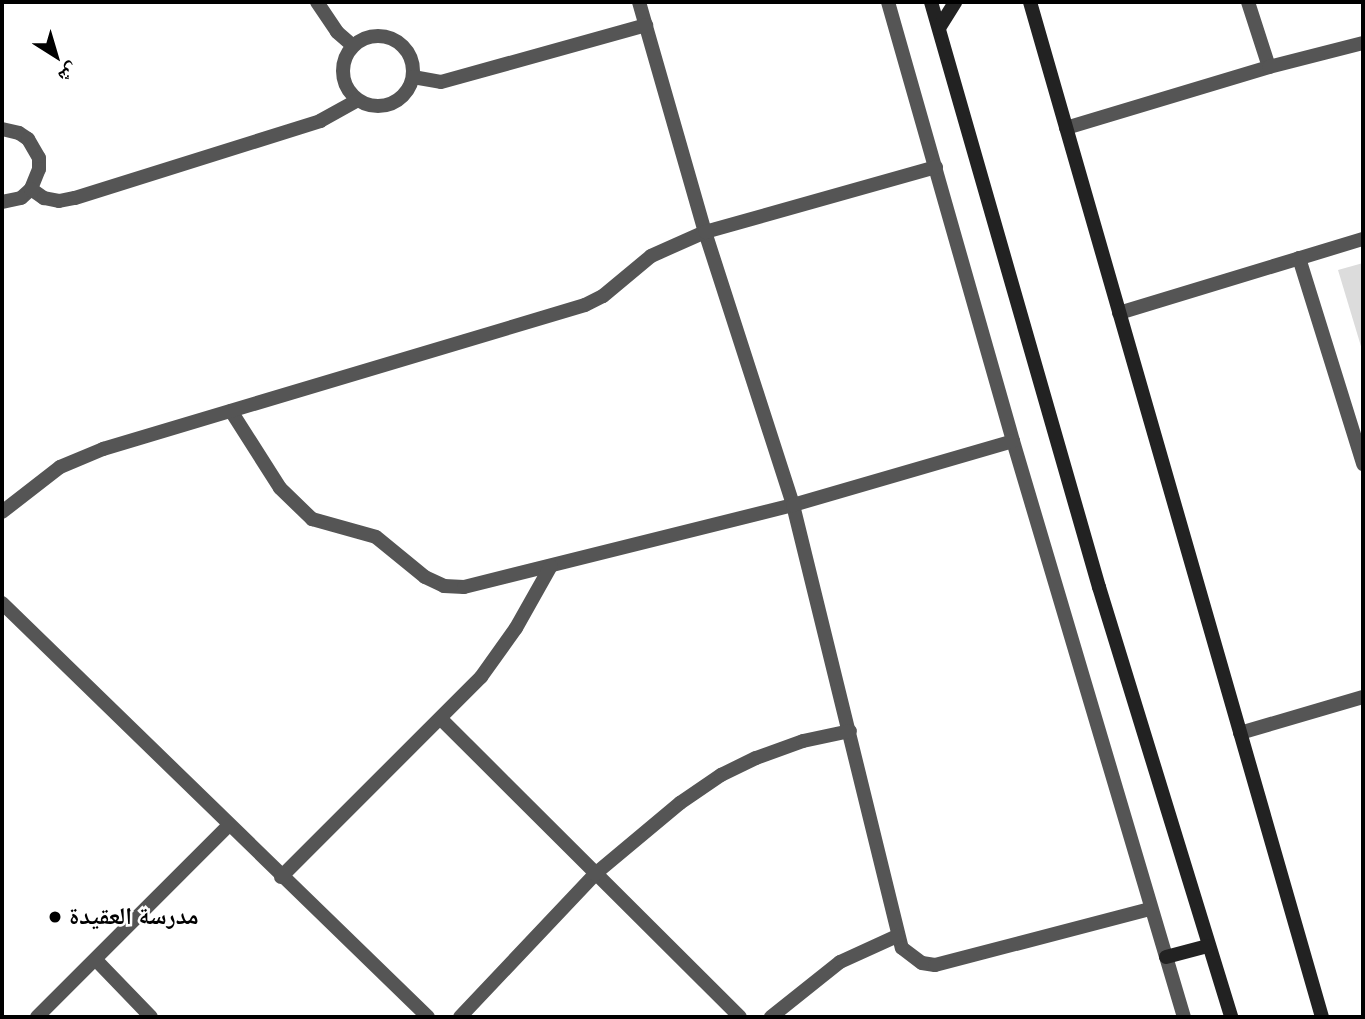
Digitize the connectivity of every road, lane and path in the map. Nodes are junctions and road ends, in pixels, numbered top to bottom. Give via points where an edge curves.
1 (317, 2) edge
2 (639, 2) edge
3 (888, 2) edge
4 (932, 2) edge
5 (956, 2) edge
6 (1030, 2) edge
7 (1248, 2) edge
8 (646, 25) junction
9 (939, 27) junction
10 (1363, 43) edge
11 (353, 46) junction
12 (1269, 67) junction
13 (413, 77) junction
14 (358, 100) junction
15 (1066, 128) junction
16 (2, 129) edge
17 (936, 167) junction
18 (31, 189) junction
19 (2, 202) edge
20 (705, 232) junction
21 (1363, 239) edge
22 (1299, 258) junction
23 (1119, 313) junction
24 (231, 411) junction
25 (1013, 441) junction
26 (1363, 464) edge
27 (793, 505) junction
28 (2, 513) edge
29 (551, 566) junction
30 (2, 603) edge
31 (1363, 698) edge
32 (441, 719) junction
33 (850, 731) junction
34 (1240, 733) junction
35 (228, 826) junction
36 (595, 874) junction
37 (281, 877) junction
38 (1150, 909) junction
39 (897, 936) junction
40 (1208, 946) junction
41 (1166, 957) junction
42 (96, 960) junction
43 (37, 1017) edge
44 (151, 1017) edge
45 (428, 1017) edge
46 (460, 1017) edge
47 (740, 1017) edge
48 (771, 1017) edge
49 (1184, 1017) edge
50 (1231, 1017) edge
51 (1322, 1017) edge

1 - 11 street via 337,32
2 - 8 street
3 - 17 street
4 - 9 main road
5 - 9 main road
6 - 15 main road
7 - 12 street
8 - 13 street via 440,82
8 - 20 street
9 - 40 main road via 1103,600
10 - 12 street
11 - 13 street via 368,37 394,40 411,60
11 - 14 street via 342,70 346,88
12 - 15 street
13 - 14 street via 404,95 387,105
14 - 18 street via 320,121 75,198 52,200
15 - 23 main road
16 - 18 street via 19,133 35,148 39,169
17 - 20 street
17 - 25 street
18 - 19 street via 21,198
20 - 24 street via 652,256 585,305
20 - 27 street
21 - 22 street
22 - 23 street
22 - 26 street
23 - 34 main road
24 - 28 street via 103,449 60,467
24 - 29 street via 295,505 312,519 376,537 425,577 444,586 464,587
25 - 27 street
25 - 38 street
27 - 29 street
27 - 33 street
29 - 32 street via 500,653
30 - 35 street
31 - 34 street
32 - 36 street
32 - 37 street
33 - 36 street via 803,741 721,775
33 - 39 street
34 - 51 main road
35 - 37 street
35 - 42 street
36 - 46 street
36 - 47 street
37 - 45 street
38 - 39 street via 935,965 911,957
38 - 41 street
39 - 48 street via 840,962
40 - 41 main road
40 - 50 main road
41 - 49 street
42 - 43 street
42 - 44 street

